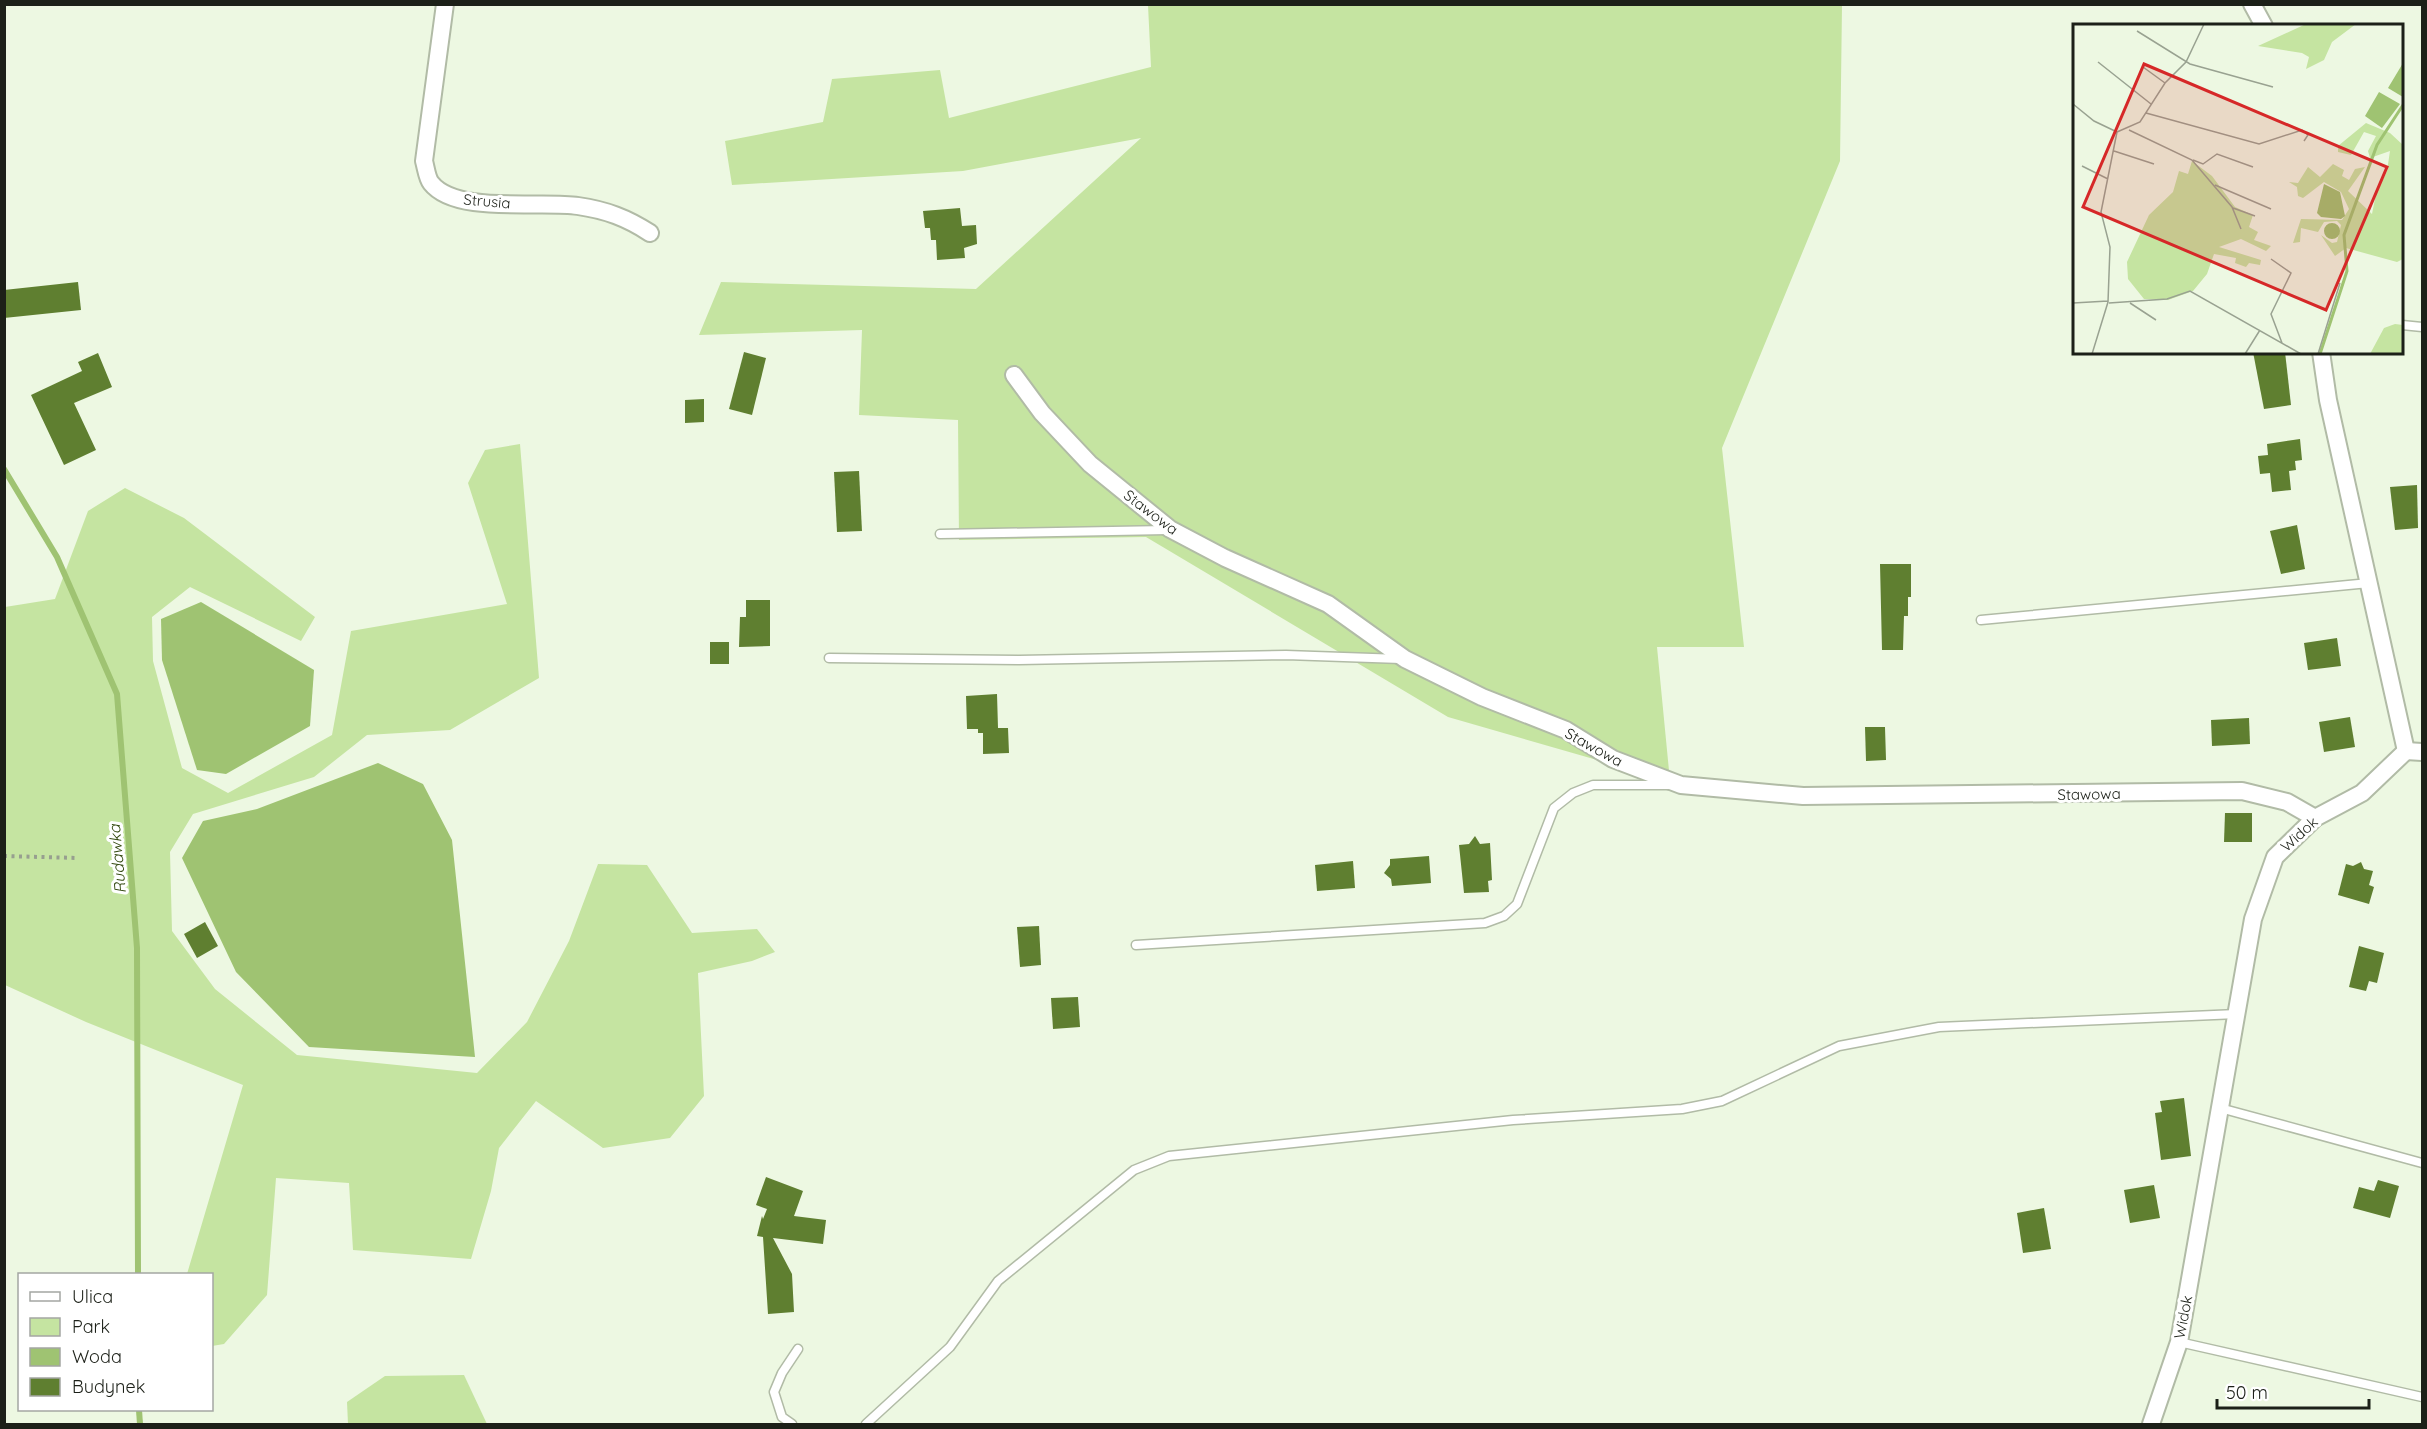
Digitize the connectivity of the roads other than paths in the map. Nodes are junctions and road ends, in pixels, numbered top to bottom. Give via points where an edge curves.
1 (445, 4) edge
2 (2252, 4) edge
3 (2263, 24) edge
4 (650, 233) dead end
5 (2403, 326) edge
6 (2422, 327) edge
7 (2321, 354) edge
8 (1014, 375) dead end
9 (1170, 530) junction
10 (940, 534) dead end
11 (2368, 583) junction
12 (1981, 620) dead end
13 (829, 658) dead end
14 (1405, 659) junction
15 (2414, 752) edge
16 (1681, 785) junction
17 (2315, 818) junction
18 (1136, 945) dead end
19 (2237, 1014) junction
20 (2220, 1108) junction
21 (2422, 1163) edge
22 (2179, 1342) junction
23 (798, 1349) dead end
24 (2422, 1397) edge
25 (792, 1425) edge
26 (866, 1425) edge
27 (2151, 1425) edge

1 - 4 street, Strusia via 424,161 430,183 448,196 470,202 577,205 621,215
2 - 3 street
5 - 6 lane
7 - 11 street, Widok
8 - 9 street, Stawowa via 1042,413 1090,464
9 - 10 lane
9 - 14 street, Stawowa via 1328,604
11 - 12 lane
11 - 15 street, Widok
13 - 14 lane via 1019,660 1286,655
14 - 16 street, Stawowa via 1482,697 1566,730 1613,759
15 - 17 street, Widok via 2362,793
16 - 17 street, Stawowa via 1803,796 2242,791 2287,802
16 - 18 lane via 1593,785 1573,793 1554,808 1517,904 1504,916 1485,923
17 - 19 street, Widok via 2274,857 2253,919
19 - 20 street, Widok
19 - 26 lane via 1939,1027 1839,1046 1722,1101 1682,1109 1513,1120 1168,1156 1134,1170 998,1281 950,1347
20 - 21 lane
20 - 22 street, Widok
22 - 24 lane
22 - 27 street, Widok
23 - 25 lane via 774,1392 782,1417

